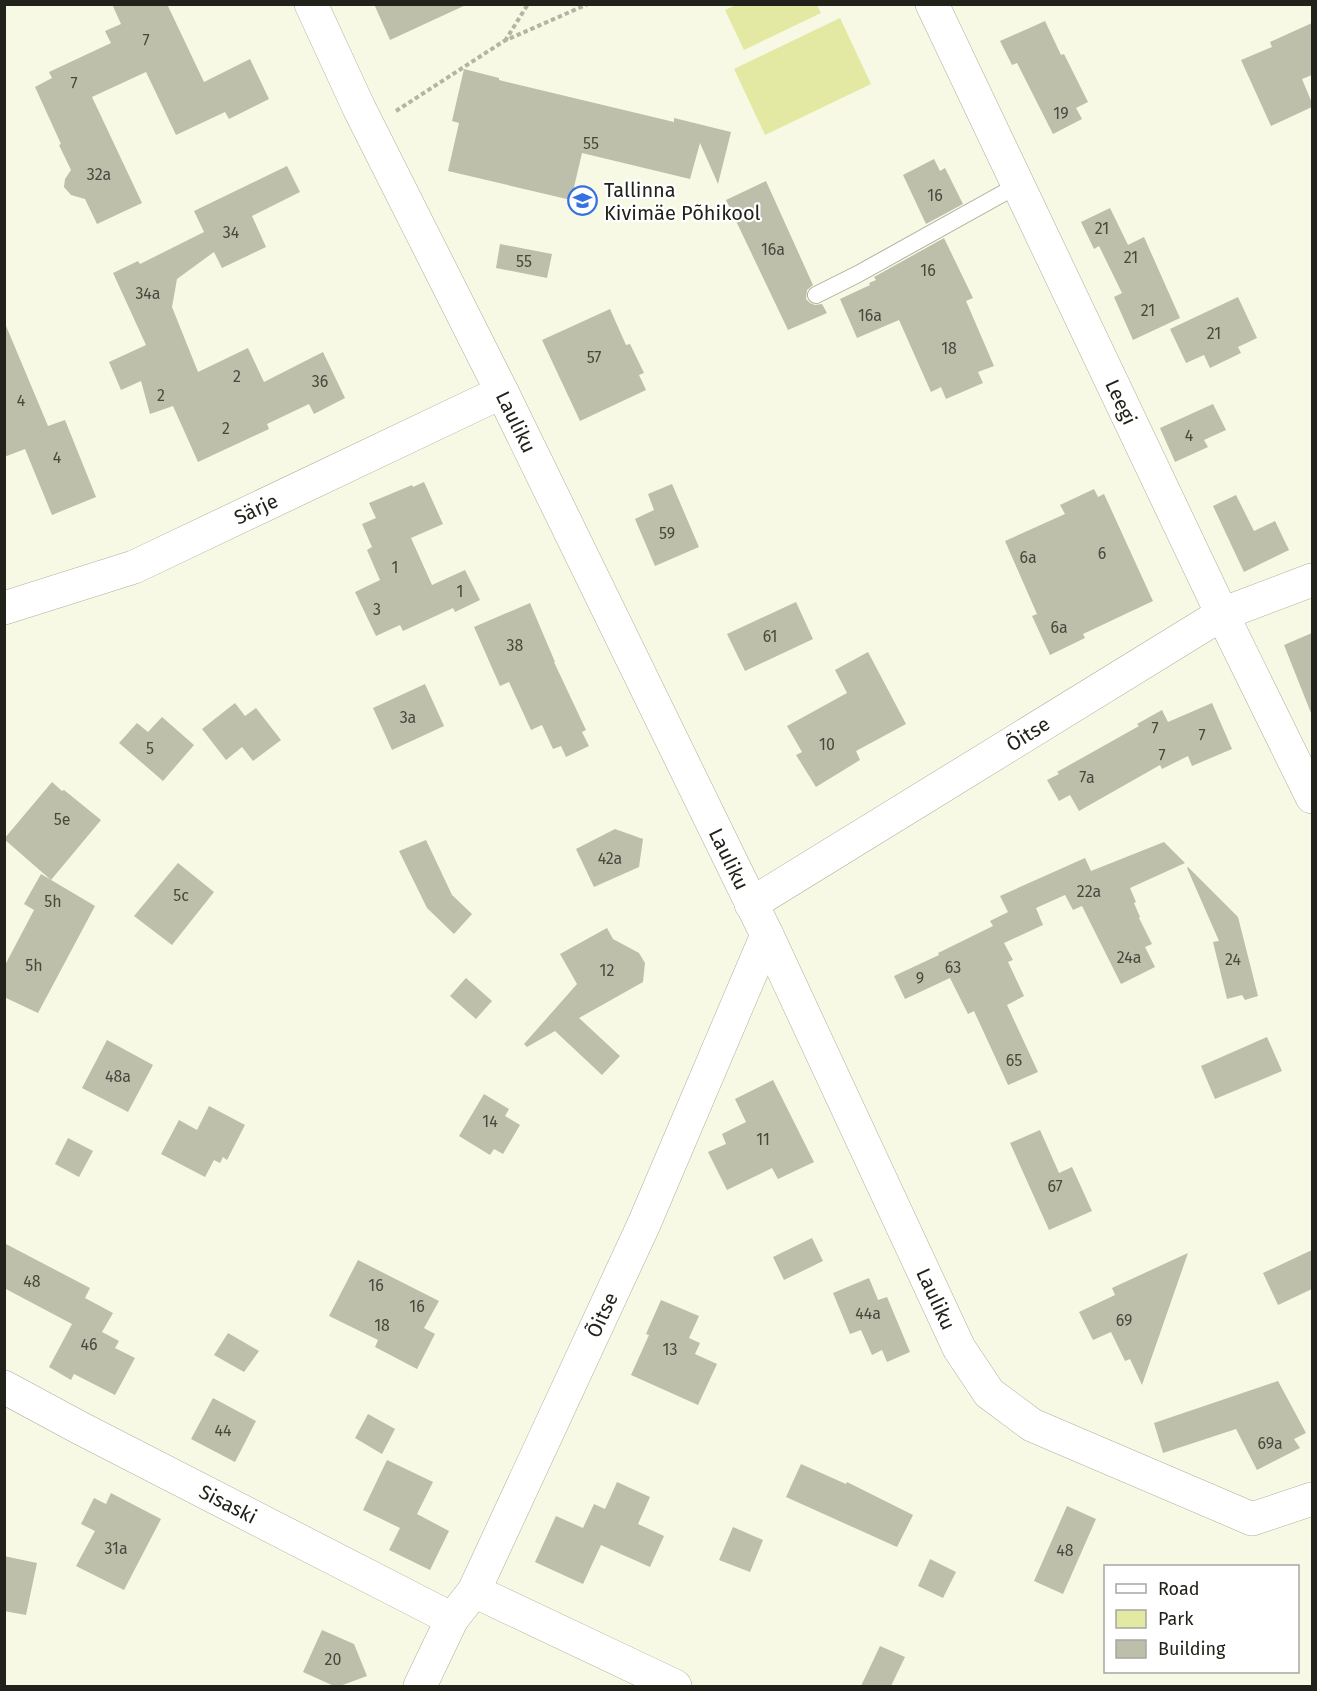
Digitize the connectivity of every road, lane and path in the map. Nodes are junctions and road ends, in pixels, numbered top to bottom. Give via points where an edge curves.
1 (311, 4) edge
2 (528, 4) edge
3 (588, 4) edge
4 (932, 4) edge
5 (504, 41) junction
6 (370, 128) junction
7 (1018, 185) junction
8 (816, 295) dead end
9 (502, 392) junction
10 (1312, 580) edge
11 (4, 608) edge
12 (1222, 614) junction
13 (1312, 798) edge
14 (751, 904) junction
15 (767, 934) junction
16 (4, 1387) edge
17 (1312, 1499) edge
18 (474, 1592) junction
19 (452, 1619) junction
20 (420, 1686) edge
21 (675, 1686) edge

1 - 6 street, Lauliku
2 - 5 path
3 - 5 path
4 - 7 street, Leegi
5 - 6 path
6 - 9 street, Lauliku
7 - 8 lane
7 - 12 street, Leegi
9 - 11 street, Särje via 134,567
9 - 14 street, Lauliku
10 - 12 street, Õitse
12 - 13 street, Leegi
12 - 14 street, Õitse
14 - 15 street, Lauliku
15 - 17 street, Lauliku via 958,1348 989,1393 1032,1425 1252,1519
15 - 18 street, Õitse via 644,1224
16 - 19 street, Sisaski
18 - 19 street, Õitse
18 - 21 street
19 - 20 street, Õitse

